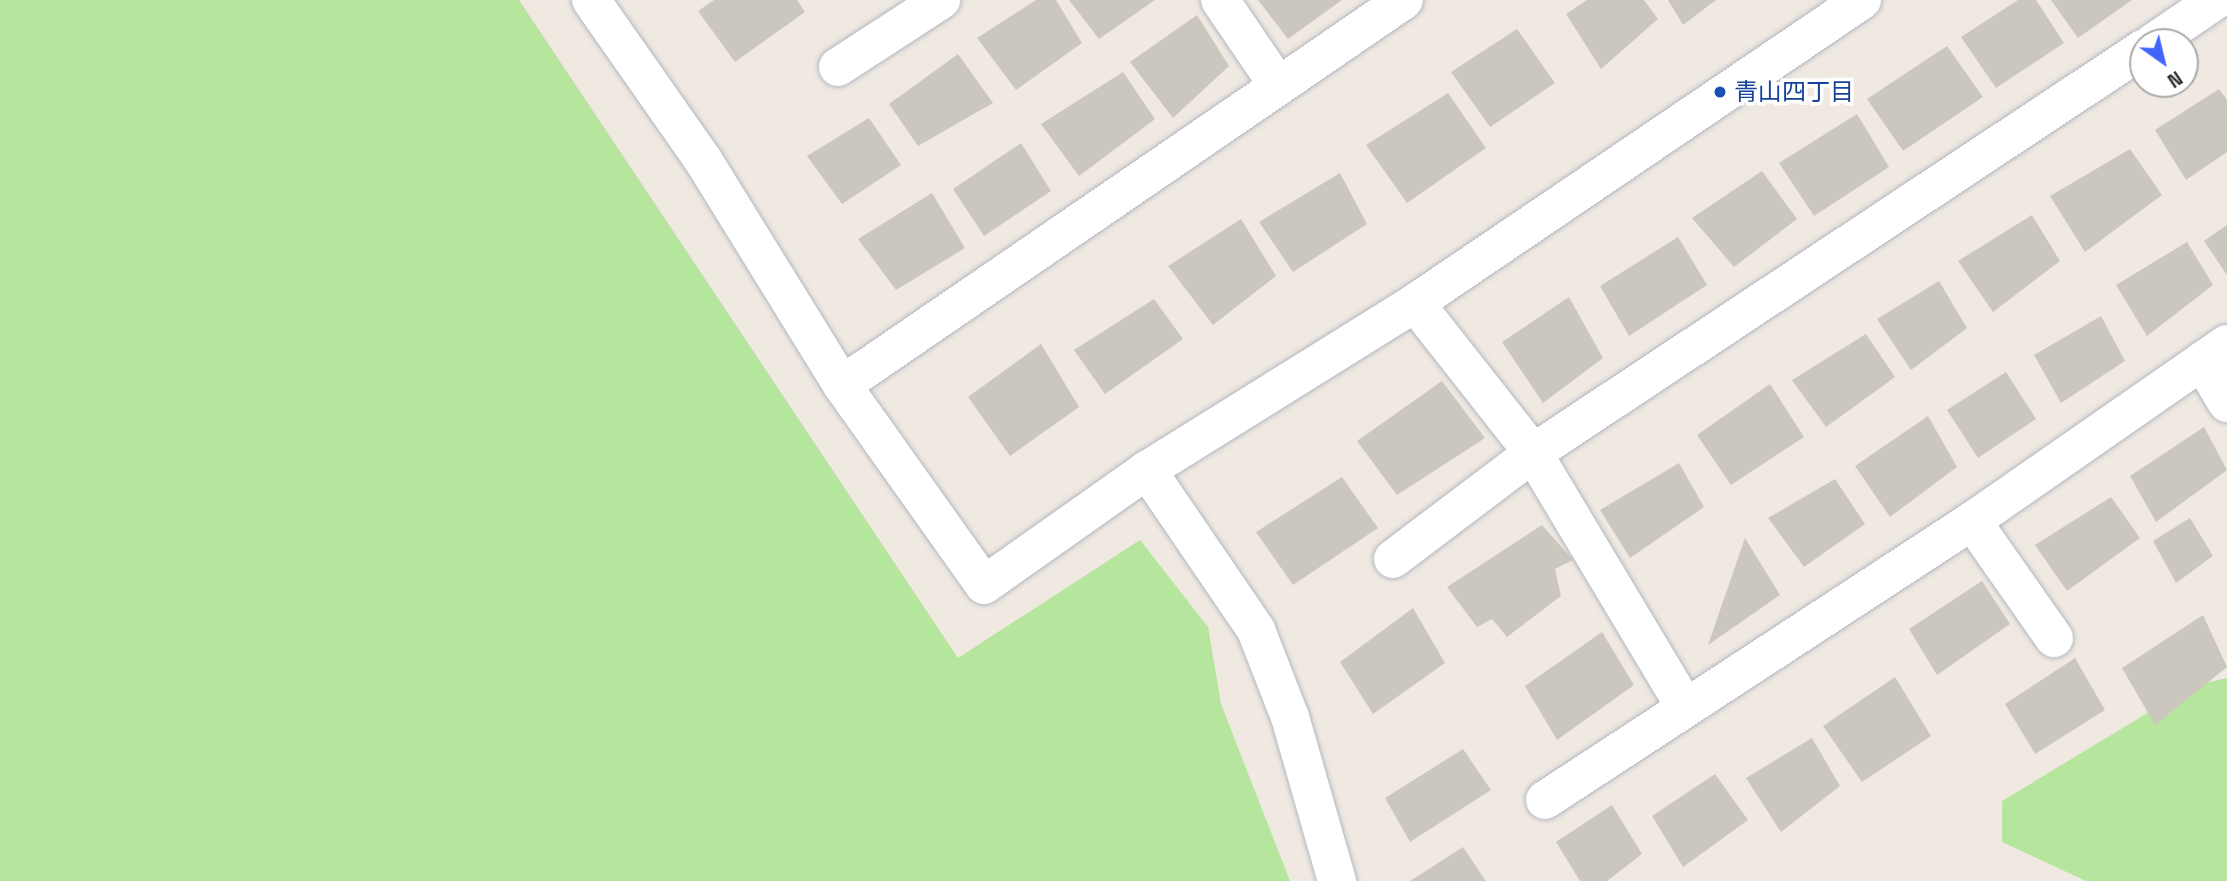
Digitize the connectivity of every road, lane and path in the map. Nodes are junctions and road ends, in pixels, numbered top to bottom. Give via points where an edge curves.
1 (591, 0) edge
2 (941, 0) edge
3 (1220, 0) edge
4 (1404, 0) edge
5 (1862, 0) edge
6 (2216, 0) edge
7 (2175, 28) edge
8 (2129, 58) edge
9 (838, 67) dead end
10 (1277, 85) junction
11 (1415, 303) junction
12 (2214, 353) edge
13 (842, 386) junction
14 (2227, 403) edge
15 (1532, 453) junction
16 (1147, 470) junction
17 (1972, 521) junction
18 (1393, 559) dead end
19 (2054, 638) dead end
20 (1685, 707) junction
21 (1545, 800) dead end
22 (1337, 881) edge

1 - 13 street via 703,160
2 - 9 street
3 - 10 street
4 - 10 street
5 - 11 street
6 - 7 street
8 - 15 street
10 - 13 street
11 - 15 street
11 - 16 street
12 - 14 street
12 - 17 street
13 - 16 street via 984,585
15 - 18 street
15 - 20 street
16 - 22 street via 1255,630 1290,717
17 - 19 street
17 - 20 street
20 - 21 street

